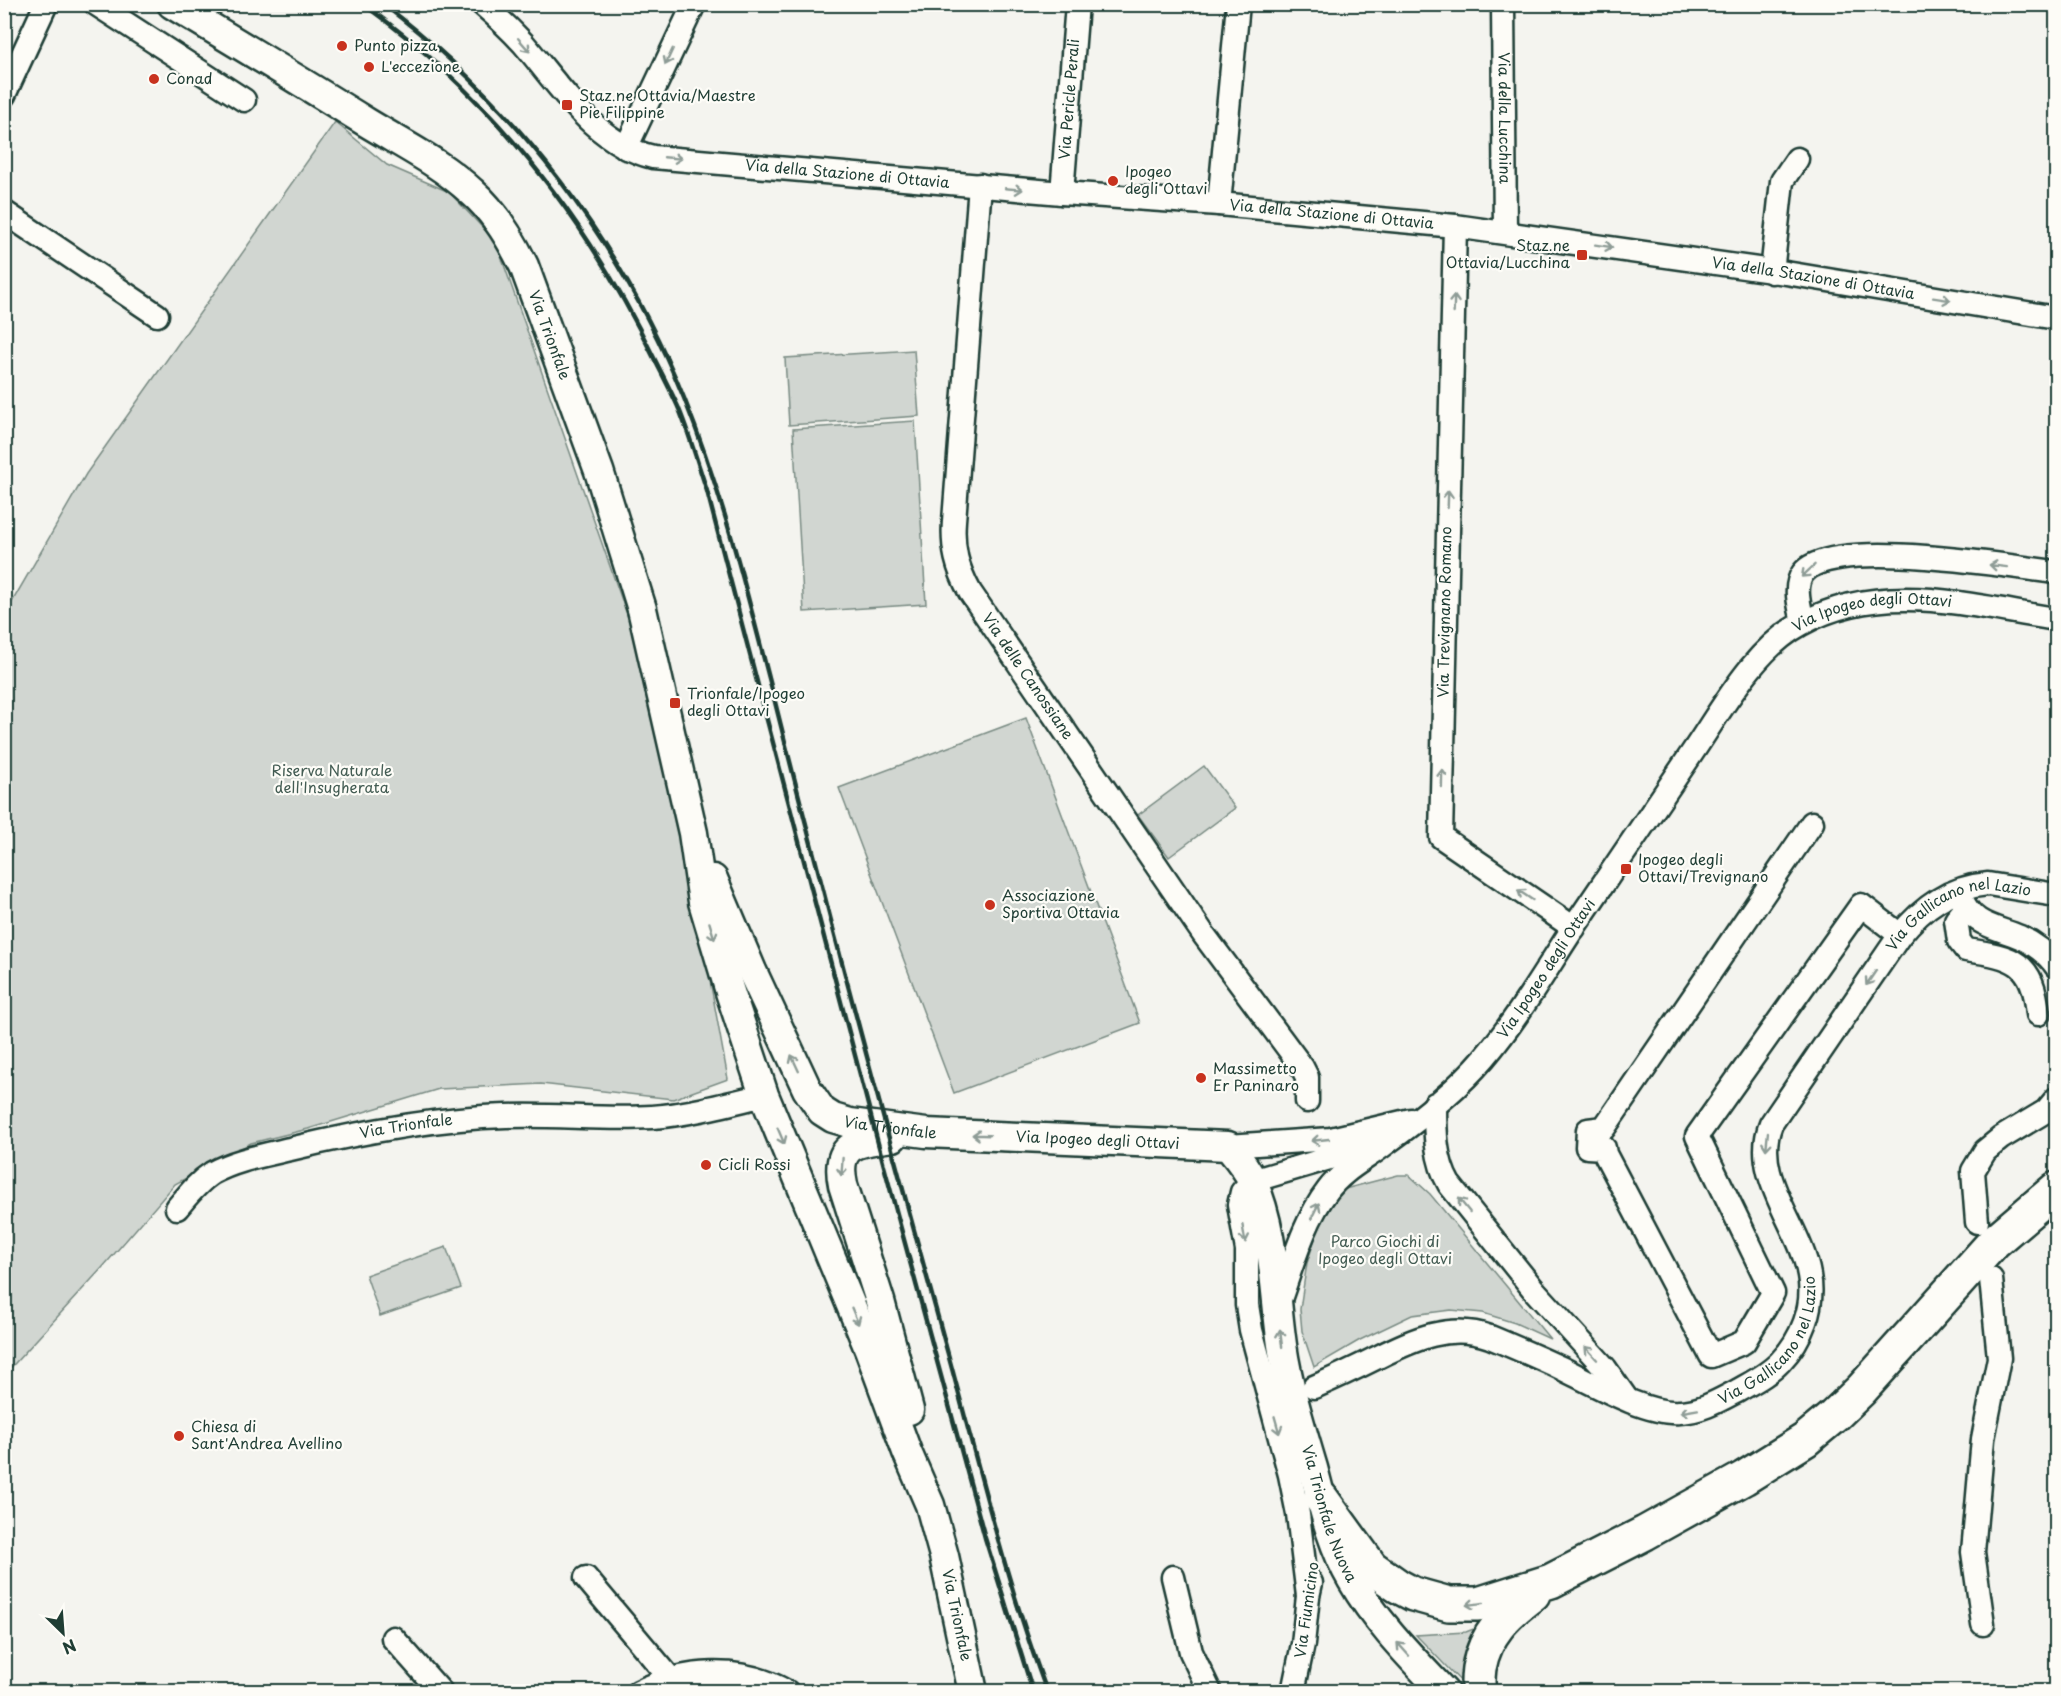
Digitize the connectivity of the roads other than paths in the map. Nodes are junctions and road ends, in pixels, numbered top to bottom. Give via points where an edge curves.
1 (46, 4) edge
2 (96, 4) edge
3 (171, 4) edge
4 (482, 4) edge
5 (694, 4) edge
6 (1077, 4) edge
7 (1238, 4) edge
8 (1503, 4) edge
9 (10, 70) edge
10 (4, 95) edge
11 (244, 100) dead end
12 (626, 148) junction
13 (1797, 159) dead end
14 (980, 186) junction
15 (1062, 193) junction
16 (1219, 204) junction
17 (4, 212) edge
18 (1455, 226) junction
19 (1504, 231) junction
20 (1772, 272) junction
21 (157, 315) dead end
22 (2056, 318) edge
23 (2056, 572) edge
24 (2056, 619) edge
25 (1803, 622) junction
26 (1812, 823) dead end
27 (693, 833) junction
28 (2056, 895) edge
29 (1962, 900) junction
30 (1574, 928) junction
31 (1900, 935) junction
32 (2056, 966) edge
33 (2038, 1014) dead end
34 (764, 1095) junction
35 (2056, 1099) edge
36 (1307, 1101) dead end
37 (1426, 1111) junction
38 (926, 1133) junction
39 (1228, 1146) junction
40 (2056, 1168) edge
41 (1252, 1180) junction
42 (2056, 1189) edge
43 (177, 1208) dead end
44 (1986, 1232) junction
45 (1991, 1279) dead end
46 (1278, 1305) junction
47 (1314, 1388) dead end
48 (1626, 1399) junction
49 (1309, 1456) junction
50 (1321, 1498) junction
51 (930, 1506) junction
52 (1173, 1577) dead end
53 (586, 1578) dead end
54 (1551, 1581) junction
55 (1308, 1596) junction
56 (1983, 1624) dead end
57 (393, 1638) dead end
58 (670, 1678) junction
59 (441, 1692) edge
60 (638, 1692) edge
61 (787, 1692) edge
62 (973, 1692) edge
63 (1210, 1692) edge
64 (1293, 1692) edge
65 (1444, 1692) edge
66 (1479, 1692) edge

1 - 9 street
2 - 11 street
3 - 27 main road, Via Trionfale via 448,172 480,200 510,239 536,297 629,564 650,639
4 -> 12 street, Via della Stazione di Ottavia via 521,41 584,115
5 -> 12 street
6 - 15 street, Via Pericle Perali
7 - 16 street
8 - 19 street, Via della Lucchina
9 - 10 street
12 -> 14 street, Via della Stazione di Ottavia via 653,157
13 - 20 street via 1782,181
14 -> 15 street, Via della Stazione di Ottavia
14 - 36 street, Via delle Canossiane via 954,521 957,566 970,592 1204,935 1302,1067 1307,1077
15 - 16 street, Via della Stazione di Ottavia
16 - 18 street, Via della Stazione di Ottavia
17 - 21 street
18 - 19 street, Via della Stazione di Ottavia
30 -> 18 street, Via Trevignano Romano via 1441,837
19 -> 20 street, Via della Stazione di Ottavia
20 -> 22 street, Via della Stazione di Ottavia
23 -> 25 street via 1914,556 1838,558 1811,566 1801,577 1798,592
24 - 25 street, Via Ipogeo degli Ottavi via 1903,598 1839,607
25 - 30 street, Via Ipogeo degli Ottavi via 1783,635 1751,667
26 - 31 street via 1604,1128 1588,1130 1587,1147 1604,1148 1711,1356 1744,1342 1773,1293 1697,1136 1861,904
27 -> 34 main road, Via Trionfale via 703,902
38 -> 27 main road, Via Trionfale via 838,1120 819,1108 757,981
28 - 29 street, Via Gallicano nel Lazio via 1988,884
29 - 31 street, Via Gallicano nel Lazio via 1924,909
29 - 32 street via 1984,925 2022,938 2050,957
29 - 33 street via 1956,920 1959,941 1966,950 2001,955 2025,969 2036,996
30 - 37 street, Via Ipogeo degli Ottavi via 1484,1058
31 -> 48 street, Via Gallicano nel Lazio via 1767,1133 1767,1165 1810,1277 1808,1307 1799,1339 1774,1369 1709,1406 1677,1413
34 - 43 street, Via Trionfale via 656,1116 481,1117 366,1132 227,1166 201,1181
34 -> 51 main road, Via Trionfale
35 - 44 street via 2046,1112 1985,1151 1973,1171
37 -> 39 street, Via Ipogeo degli Ottavi via 1331,1139
37 - 41 street via 1350,1152
46 -> 37 street, Via Trionfale Nuova via 1307,1228 1326,1192 1348,1170
48 -> 37 street via 1605,1368 1534,1290 1449,1184
39 -> 38 main road, Via Ipogeo degli Ottavi
38 -> 51 main road, Via Trionfale via 856,1144 844,1153 841,1168 920,1447
39 - 41 main road, Via Trionfale Nuova
40 - 44 highway
41 - 46 main road, Via Trionfale Nuova via 1267,1228
41 -> 55 street, Via Trionfale Nuova via 1242,1192 1239,1205 1247,1250 1249,1318 1293,1490
42 - 44 highway
44 - 54 highway via 1860,1390 1805,1440 1645,1533
45 - 56 street via 1999,1358 1983,1439 1973,1552
49 -> 46 main road, Via Trionfale Nuova via 1285,1360
47 - 48 street, Via Gallicano nel Lazio via 1421,1337 1464,1331 1490,1336
49 - 50 main road, Via Trionfale Nuova
49 - 55 street, Via Fiumicino via 1315,1547
54 -> 50 highway via 1478,1604 1449,1604 1413,1594 1371,1567
65 -> 50 main road, Via Trionfale Nuova via 1392,1637 1362,1596 1341,1559
51 - 62 main road, Via Trionfale
52 - 63 street via 1191,1652
53 - 58 street
54 - 66 highway via 1497,1625 1481,1654
55 - 64 street, Via Fiumicino
57 - 59 street
58 - 60 street
58 - 61 street via 707,1673 741,1676

